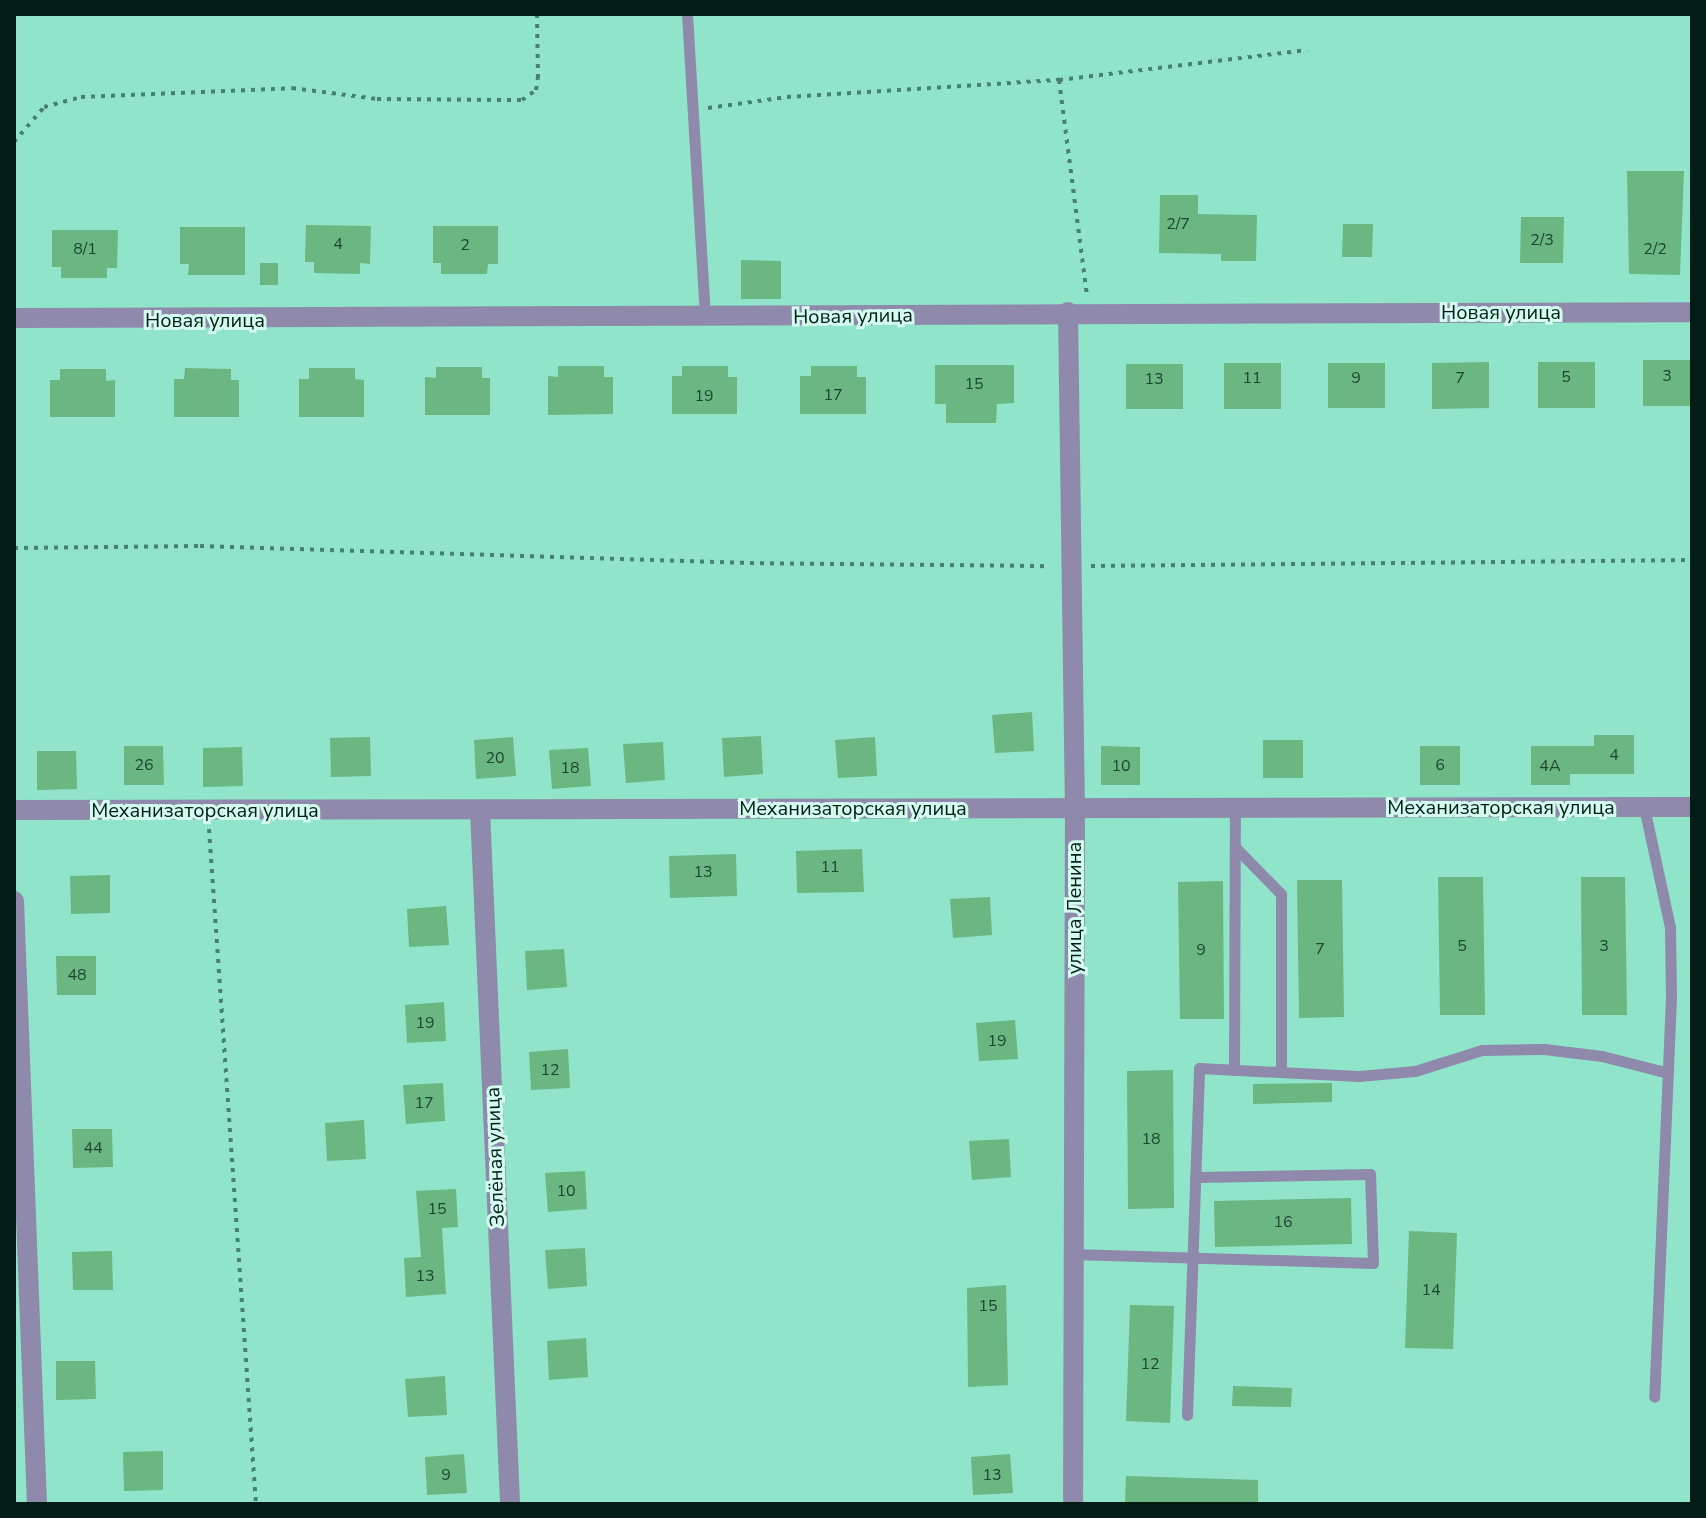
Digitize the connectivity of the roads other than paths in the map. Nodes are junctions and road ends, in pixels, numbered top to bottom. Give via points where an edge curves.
1 (687, 14) edge
2 (1079, 312) junction
3 (1692, 312) edge
4 (14, 318) edge
5 (705, 318) junction
6 (1075, 806) junction
7 (1235, 807) junction
8 (1644, 807) junction
9 (1692, 807) edge
10 (14, 810) edge
11 (480, 810) junction
12 (1236, 848) junction
13 (14, 901) edge
14 (1234, 1070) junction
15 (1281, 1072) junction
16 (1668, 1073) junction
17 (1195, 1177) junction
18 (1072, 1254) junction
19 (1192, 1260) junction
20 (1654, 1397) dead end
21 (1187, 1415) dead end
22 (37, 1504) edge
23 (510, 1504) edge
24 (1073, 1504) edge

1 - 5 lane
2 - 3 street, Новая улица
2 - 5 street, Новая улица
2 - 6 street, улица Ленина via 1071,566
4 - 5 street, Новая улица
6 - 7 street, Механизаторская улица
6 - 11 street, Механизаторская улица
6 - 18 street, улица Ленина
7 - 8 street, Механизаторская улица
7 - 12 lane
8 - 9 street, Механизаторская улица
8 - 16 lane via 1670,927
10 - 11 street, Механизаторская улица
11 - 23 street, Зелёная улица
12 - 14 lane
12 - 15 lane via 1281,894
13 - 22 street
14 - 15 lane
14 - 17 lane via 1199,1068
15 - 16 lane via 1359,1076 1415,1071 1482,1050 1544,1049 1602,1056
16 - 20 lane
17 - 19 lane
17 - 19 lane via 1370,1174 1373,1263
18 - 19 lane
18 - 24 street, улица Ленина
19 - 21 lane

